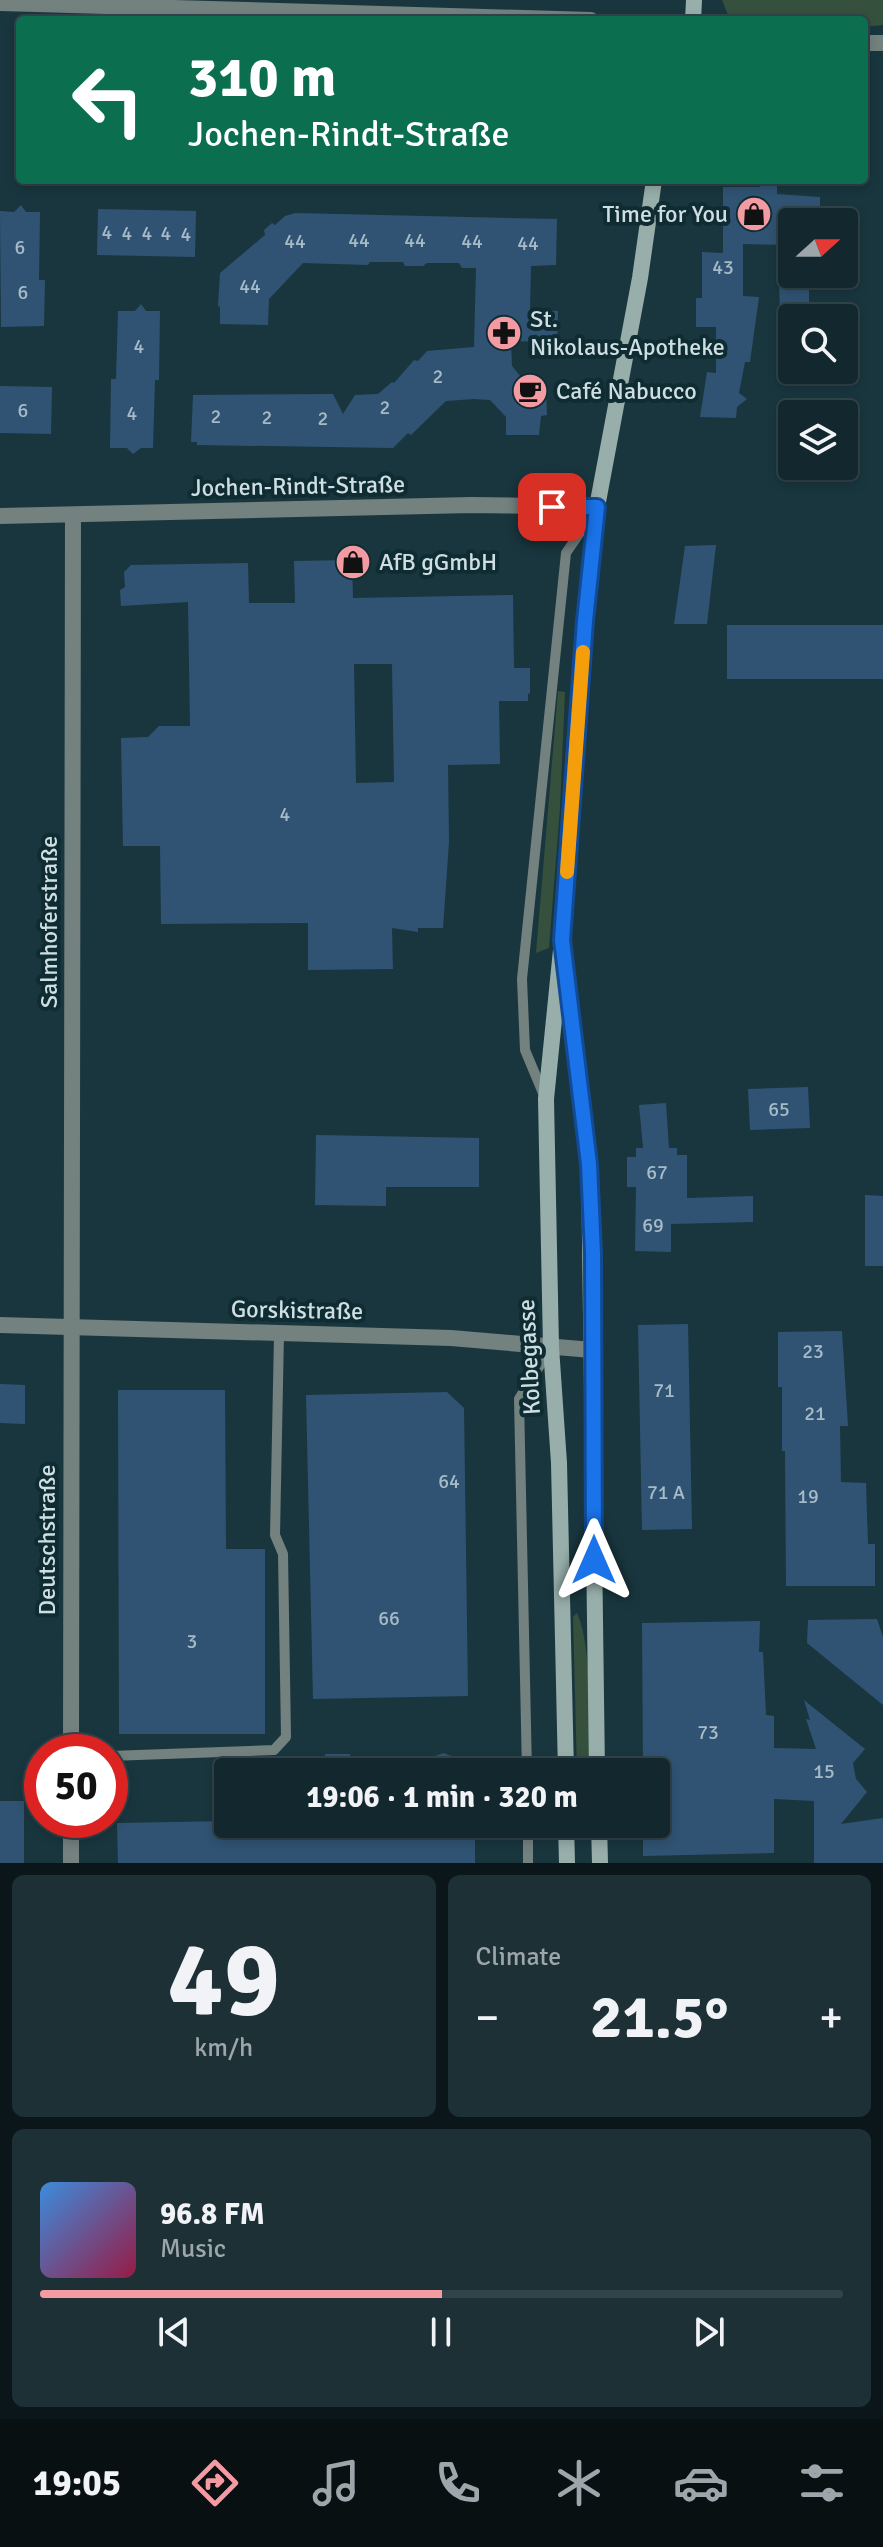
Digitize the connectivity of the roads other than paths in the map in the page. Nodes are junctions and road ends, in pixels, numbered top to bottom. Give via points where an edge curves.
1 (0, 3) edge
2 (74, 3) edge
3 (469, 16) edge
4 (653, 184) edge
5 (597, 507) junction
6 (73, 515) junction
7 (0, 516) edge
8 (562, 940) junction
9 (546, 1099) junction
10 (0, 1325) edge
11 (72, 1329) junction
12 (279, 1334) junction
13 (551, 1347) junction
14 (592, 1350) junction
15 (71, 1734) edge
16 (128, 1755) edge
17 (527, 1758) edge
18 (566, 1758) edge
19 (597, 1758) edge
20 (71, 1838) edge
21 (528, 1838) edge
22 (566, 1838) edge
23 (599, 1838) edge
24 (71, 1863) edge
25 (528, 1863) edge
26 (567, 1863) edge
27 (600, 1863) edge

1 - 2 street
2 - 3 street
4 - 5 main road, Kolbegasse
5 - 6 street, Jochen-Rindt-Straße
5 - 8 main road, Kolbegasse
5 - 9 lane via 566,553 522,979 525,1050
6 - 7 street, Jochen-Rindt-Straße
6 - 11 street, Salmhoferstraße
8 - 9 main road, Kolbegasse
8 - 14 main road, Kolbegasse via 589,1164
9 - 13 main road, Kolbegasse
10 - 11 street, Gorskistraße
11 - 12 street, Gorskistraße
11 - 15 street, Deutschstraße
12 - 13 street, Gorskistraße via 451,1338
12 - 16 lane via 275,1535 283,1554 286,1737 274,1750
13 - 14 street, Gorskistraße
13 - 17 lane via 519,1399
13 - 18 main road, Kolbegasse
14 - 19 main road, Kolbegasse
20 - 24 street
21 - 25 lane
22 - 26 main road
23 - 27 main road

